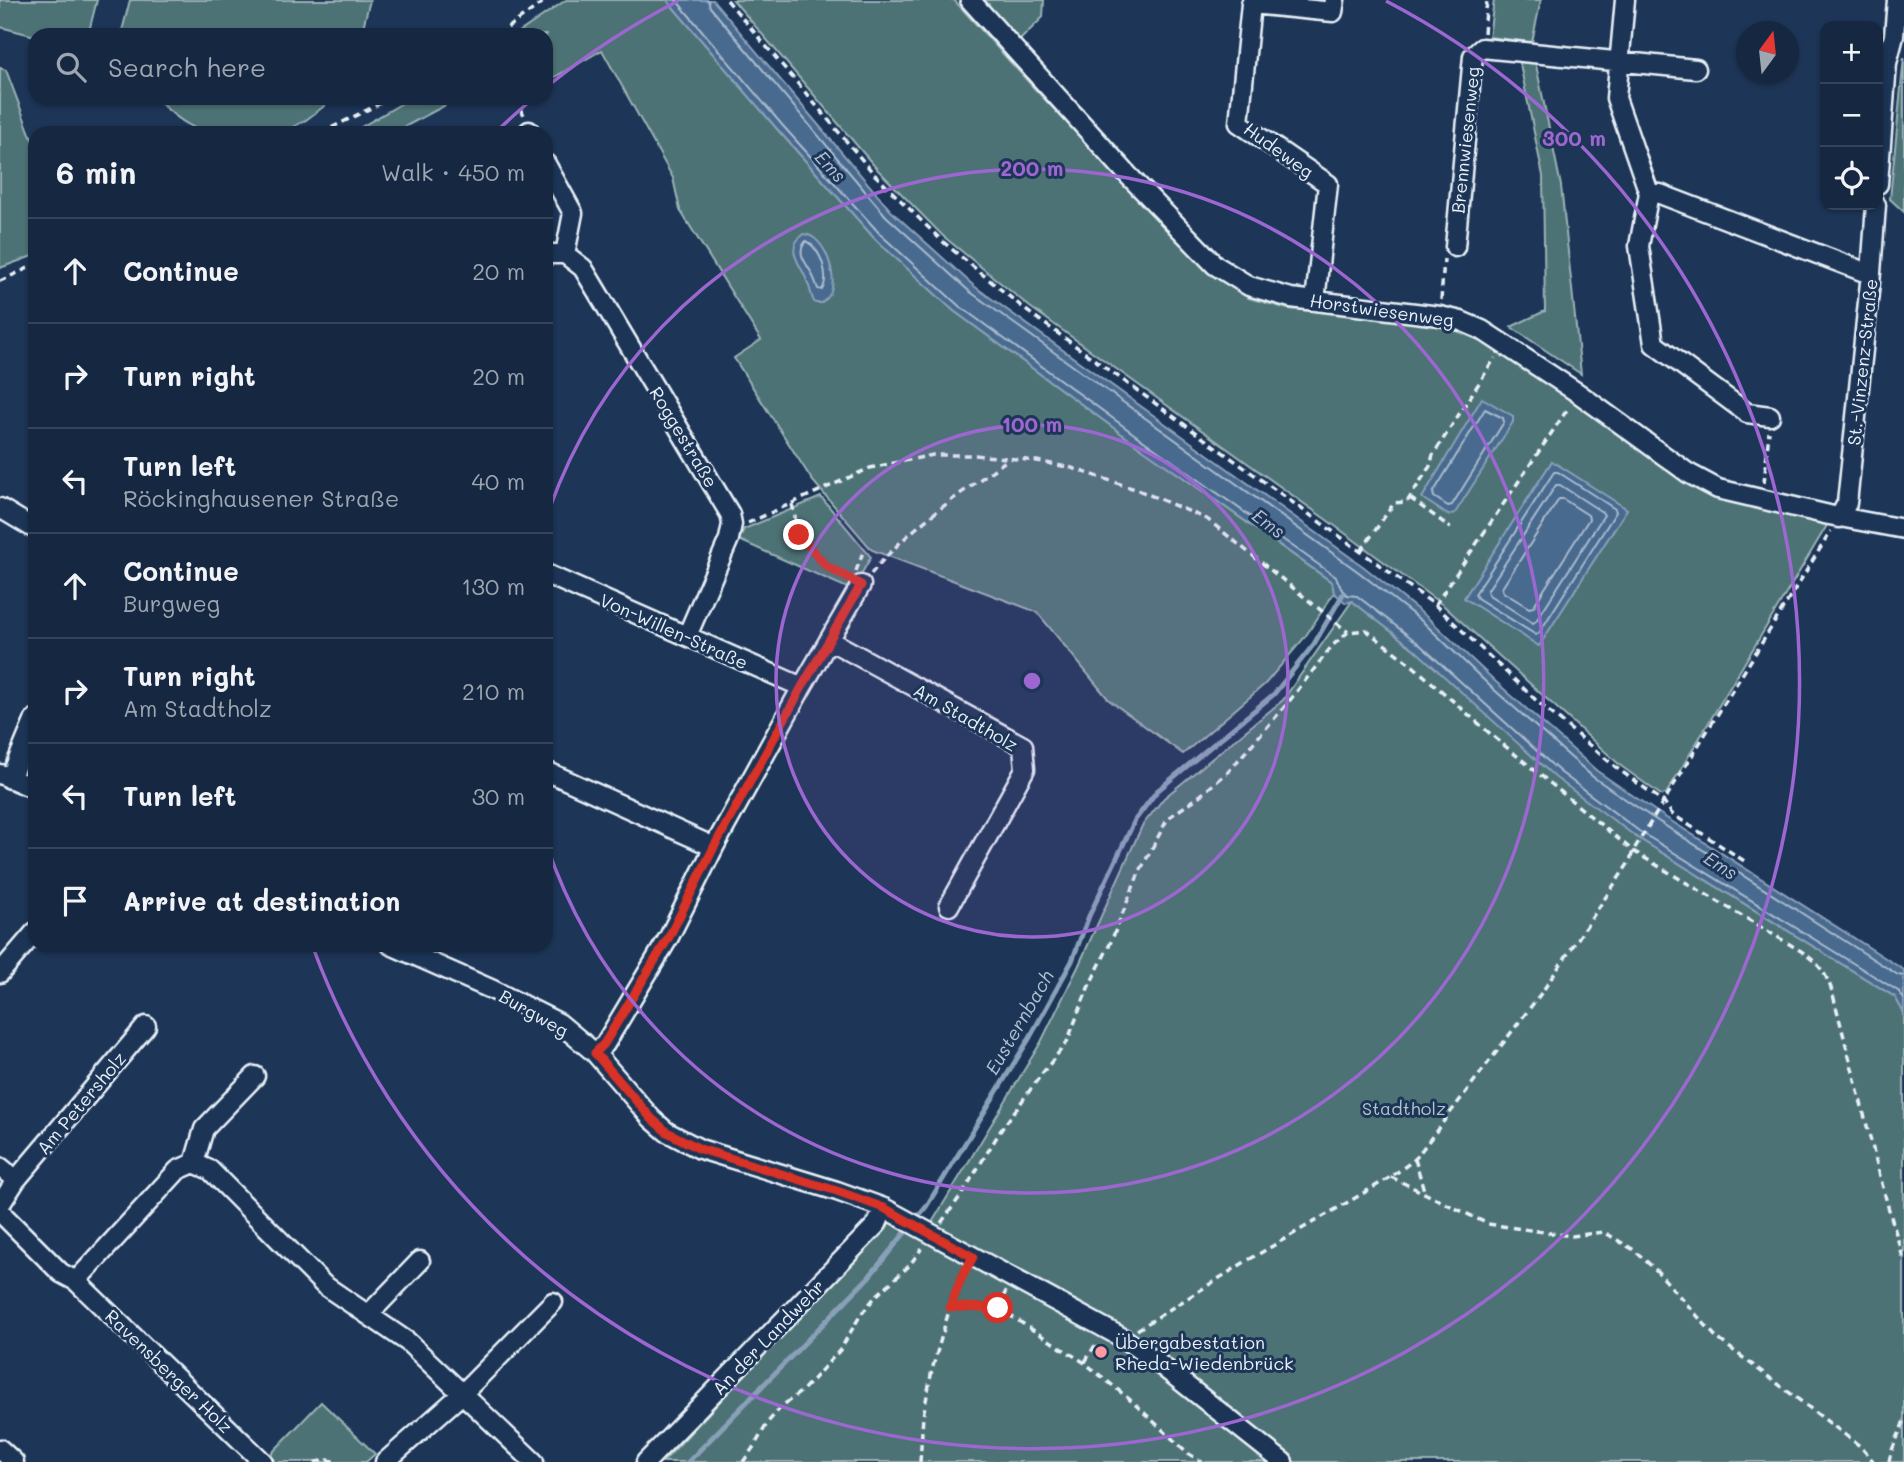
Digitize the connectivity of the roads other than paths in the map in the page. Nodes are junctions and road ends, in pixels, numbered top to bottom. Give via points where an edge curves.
1 (970, 0) edge
2 (1335, 0) edge
3 (1625, 0) edge
4 (1897, 0) edge
5 (1619, 61) junction
6 (1696, 69) dead end
7 (1881, 147) edge
8 (553, 177) edge
9 (1649, 192) junction
10 (1876, 210) edge
11 (1455, 247) road end
12 (553, 254) edge
13 (565, 254) junction
14 (1871, 273) junction
15 (1315, 301) junction
16 (1770, 416) road end
17 (0, 508) edge
18 (1839, 518) junction
19 (28, 524) edge
20 (1904, 529) edge
21 (553, 577) edge
22 (861, 585) road end
23 (687, 636) junction
24 (829, 640) junction
25 (802, 687) junction
26 (28, 732) edge
27 (553, 774) edge
28 (5, 776) edge
29 (28, 786) edge
30 (714, 847) junction
31 (949, 906) dead end
32 (28, 940) edge
33 (407, 952) edge
34 (0, 973) edge
35 (146, 1026) dead end
36 (595, 1053) junction
37 (255, 1076) dead end
38 (194, 1163) junction
39 (0, 1167) edge
40 (16, 1180) junction
41 (0, 1207) edge
42 (892, 1212) junction
43 (40, 1252) joint
44 (420, 1261) dead end
45 (76, 1281) junction
46 (553, 1302) dead end
47 (368, 1315) junction
48 (462, 1394) junction
49 (0, 1449) edge
50 (13, 1462) edge
51 (262, 1462) edge
52 (385, 1462) edge
53 (534, 1462) edge
54 (646, 1462) edge
55 (1283, 1462) edge

1 - 15 street, Horstwiesenweg via 1215,265 1249,286
2 - 15 street, Hudeweg via 1333,12 1251,4 1239,122 1328,184
3 - 5 street
4 - 7 street
5 - 6 street, Brennwiesenweg
5 - 9 street via 1616,98
5 - 11 street, Brennwiesenweg via 1482,48 1473,56
8 - 13 street via 573,213
9 - 14 street
9 - 16 street via 1639,246 1654,344 1747,413
10 - 14 street, St.-Vinzenz-Straße
12 - 13 street
13 - 23 street, Roggestraße via 583,268 730,514 729,540
14 - 18 street, St.-Vinzenz-Straße via 1847,503
15 - 18 street, Horstwiesenweg via 1461,321 1504,344 1718,489
17 - 19 street
18 - 20 street, Horstwiesenweg
21 - 23 street, Von-Willen-Straße
22 - 24 street
23 - 25 street, Von-Willen-Straße
24 - 25 street
24 - 31 street, Am Stadtholz via 1023,746 1025,769
25 - 30 street
26 - 28 street
27 - 30 street
28 - 29 street
30 - 36 street via 669,937
32 - 34 street
33 - 36 street, Burgweg via 559,1023
35 - 40 street, Am Petersholz
36 - 42 street, Burgweg via 667,1132 700,1149
37 - 38 street via 204,1129
38 - 45 street via 178,1170
38 - 47 street via 210,1170 324,1285
39 - 40 street
40 - 41 street, Am Petersholz
41 - 43 street, Am Petersholz
42 - 54 street, An der Landwehr
42 - 55 street, Burgweg via 1124,1338
43 - 45 street, Ravensberger Holz
44 - 47 street
45 - 51 street, Ravensberger Holz
46 - 48 street
47 - 48 street via 408,1342
48 - 52 street
48 - 53 street
49 - 50 street

